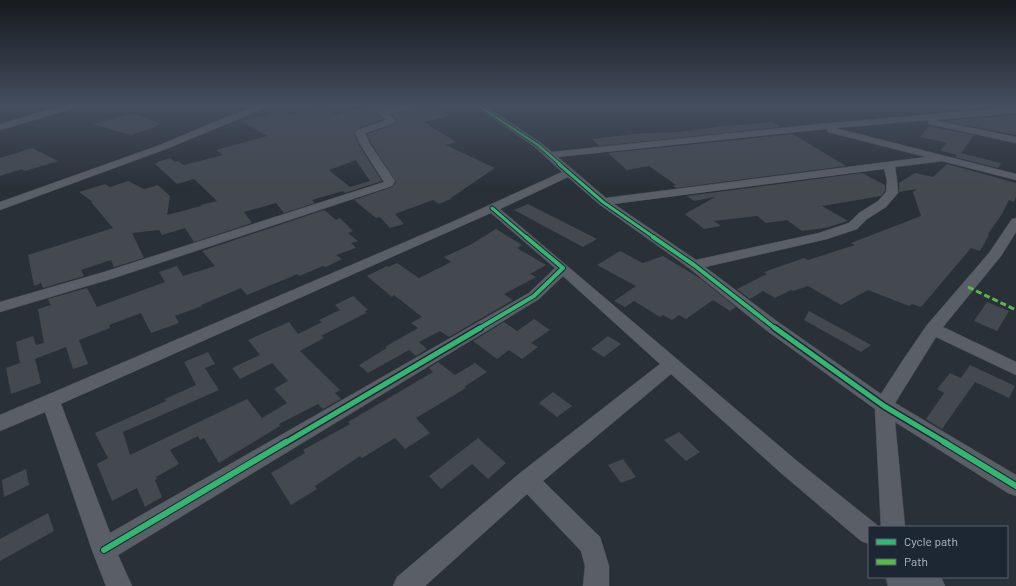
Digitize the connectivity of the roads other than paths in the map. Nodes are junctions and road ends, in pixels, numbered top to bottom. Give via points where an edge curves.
1 (195, 133) edge
2 (360, 133) edge
3 (523, 133) edge
4 (758, 133) edge
5 (844, 133) edge
6 (985, 133) edge
7 (1016, 140) edge
8 (548, 155) junction
9 (943, 158) junction
10 (890, 166) junction
11 (569, 173) junction
12 (1016, 177) edge
13 (603, 202) junction
14 (0, 206) edge
15 (492, 208) junction
16 (1016, 222) edge
17 (694, 265) junction
18 (563, 268) junction
19 (0, 307) edge
20 (933, 329) junction
21 (671, 364) junction
22 (1016, 369) edge
23 (51, 402) junction
24 (884, 406) junction
25 (0, 423) edge
26 (528, 480) junction
27 (1016, 486) edge
28 (893, 526) edge
29 (868, 532) edge
30 (104, 550) junction
31 (922, 578) edge
32 (119, 586) edge
33 (406, 586) edge
34 (596, 586) edge
35 (932, 586) edge

1 - 14 street
2 - 19 street via 364,144 390,182 388,184 109,275
3 - 8 street
4 - 8 street
5 - 9 street
6 - 7 street
8 - 11 street
9 - 10 street
9 - 12 street
10 - 13 street
10 - 17 street via 892,192 882,204 853,226 822,236
11 - 13 street
11 - 15 street
13 - 17 street
15 - 18 street
15 - 23 street
16 - 20 street via 994,256
17 - 24 street via 772,326
18 - 21 street
18 - 30 street via 534,296
20 - 22 street
20 - 24 street
21 - 26 street
21 - 29 street
23 - 25 street
23 - 30 street
24 - 27 street
24 - 28 street
26 - 33 street
26 - 34 street via 591,545 597,566
30 - 32 street
31 - 35 street

